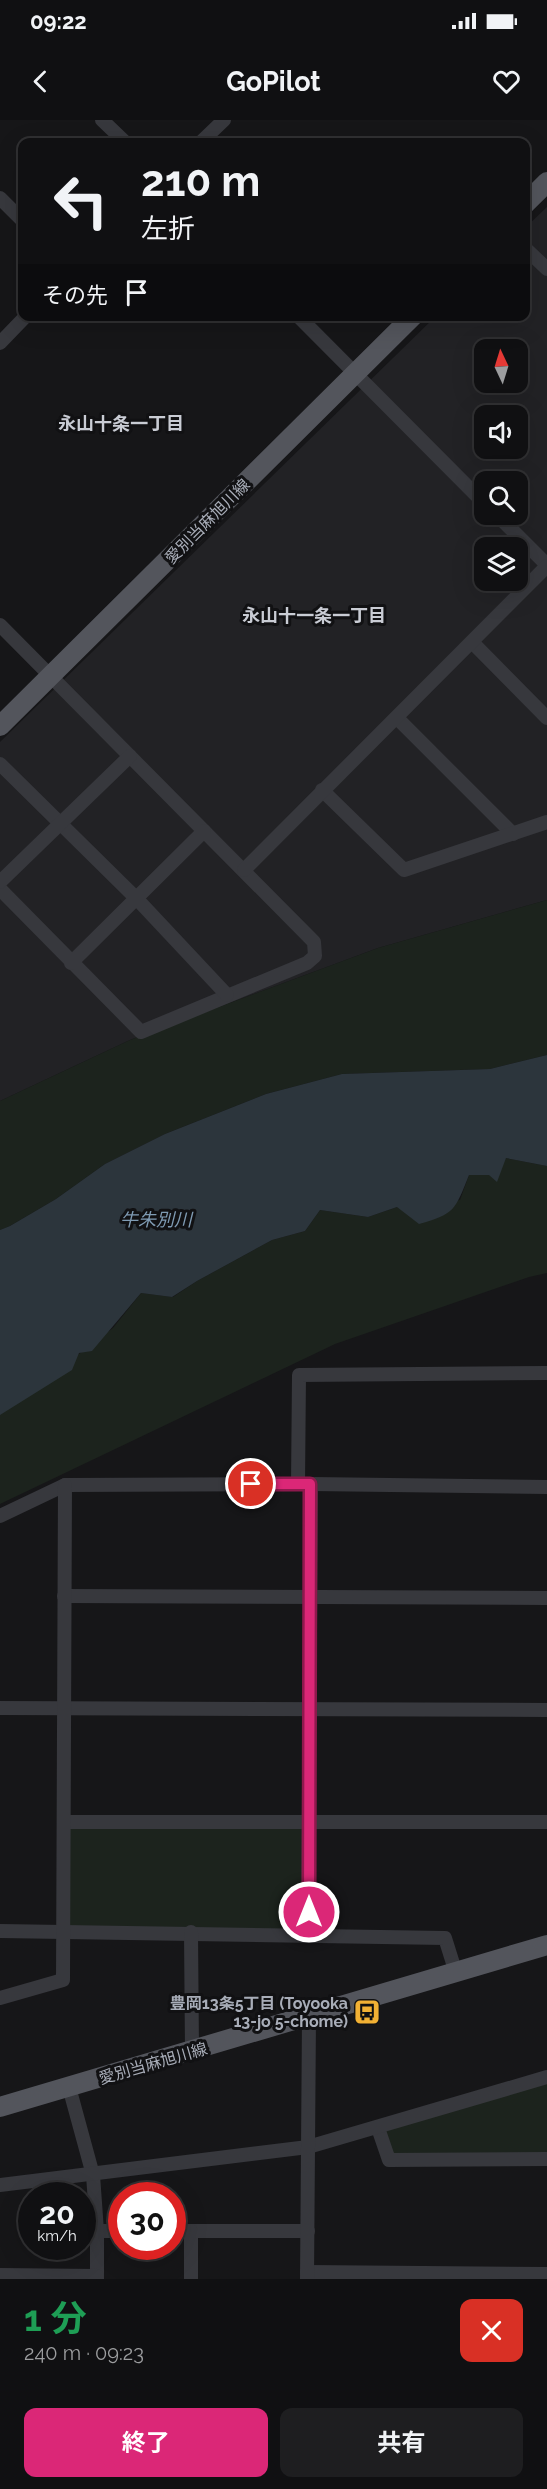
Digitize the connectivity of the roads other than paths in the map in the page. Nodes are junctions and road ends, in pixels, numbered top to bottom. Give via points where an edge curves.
1 (102, 120) edge
2 (224, 120) edge
3 (121, 138) edge
4 (205, 138) edge
5 (547, 182) edge
6 (0, 198) edge
7 (530, 199) edge
8 (18, 216) edge
9 (530, 253) edge
10 (547, 269) edge
11 (21, 321) edge
12 (303, 321) edge
13 (408, 321) edge
14 (0, 343) edge
15 (356, 374) junction
16 (474, 493) edge
17 (507, 525) edge
18 (547, 566) edge
19 (0, 625) edge
20 (472, 642) junction
21 (51, 676) junction
22 (397, 718) junction
23 (547, 718) edge
24 (0, 726) edge
25 (130, 756) junction
26 (0, 764) edge
27 (322, 790) junction
28 (59, 822) junction
29 (547, 822) edge
30 (204, 831) junction
31 (513, 834) junction
32 (244, 870) junction
33 (0, 882) edge
34 (0, 890) edge
35 (136, 899) junction
36 (71, 963) junction
37 (227, 995) junction
38 (547, 1373) edge
39 (304, 1484) junction
40 (65, 1485) junction
41 (547, 1486) edge
42 (0, 1516) edge
43 (64, 1596) junction
44 (310, 1597) junction
45 (547, 1598) edge
46 (0, 1707) edge
47 (64, 1707) junction
48 (309, 1708) junction
49 (547, 1710) edge
50 (309, 1821) junction
51 (64, 1822) junction
52 (547, 1822) edge
53 (0, 1931) edge
54 (63, 1932) junction
55 (191, 1932) junction
56 (308, 1934) junction
57 (547, 1945) edge
58 (456, 1973) junction
59 (0, 1998) edge
60 (309, 2017) junction
61 (192, 2051) junction
62 (547, 2077) edge
63 (69, 2087) junction
64 (0, 2107) edge
65 (378, 2128) junction
66 (308, 2147) junction
67 (547, 2159) edge
68 (93, 2175) junction
69 (0, 2185) edge
70 (97, 2231) junction
71 (108, 2231) edge
72 (186, 2231) edge
73 (191, 2231) junction
74 (308, 2231) junction
75 (547, 2274) edge
76 (0, 2275) edge
77 (307, 2275) edge
78 (97, 2277) edge
79 (191, 2279) edge

1 - 3 street
2 - 4 street
5 - 7 main road
6 - 8 street
9 - 10 street
11 - 14 street
12 - 15 street
13 - 15 main road, 愛別当麻旭川線
15 - 16 street
15 - 21 main road, 愛別当麻旭川線
17 - 18 street
18 - 20 street
19 - 21 street
20 - 22 street
20 - 23 street
21 - 24 main road, 愛別当麻旭川線
21 - 25 street
22 - 27 street
22 - 31 street
25 - 28 street
25 - 30 street
26 - 28 street
27 - 31 street via 404,870
27 - 32 street
28 - 33 street
28 - 35 street
29 - 31 street
30 - 32 street
30 - 35 street
32 - 37 street via 314,942 316,951 307,963
34 - 36 street
35 - 36 street
35 - 37 street
36 - 37 street via 141,1032
38 - 39 street via 299,1375
39 - 40 street
39 - 41 street
39 - 44 street
40 - 42 street
40 - 43 street
43 - 44 street
43 - 47 street
44 - 45 street
44 - 48 street
46 - 47 street
47 - 48 street
47 - 51 street
48 - 49 street
48 - 50 street
50 - 51 street
50 - 52 street
50 - 56 street
51 - 54 street
53 - 54 street
54 - 55 street
54 - 59 street via 63,1980
55 - 56 street
55 - 61 street
56 - 58 street via 445,1938
57 - 58 main road, 愛別当麻旭川線
58 - 60 main road, 愛別当麻旭川線
60 - 61 main road, 愛別当麻旭川線
60 - 66 street
61 - 63 main road, 愛別当麻旭川線
62 - 65 street
63 - 64 main road, 愛別当麻旭川線
63 - 68 street
65 - 66 street
65 - 67 street via 389,2160
66 - 68 street
66 - 74 street
68 - 69 street
68 - 70 street
70 - 71 street
70 - 78 street
72 - 73 street
73 - 74 street
73 - 79 street
74 - 77 street
75 - 77 street
76 - 78 street

